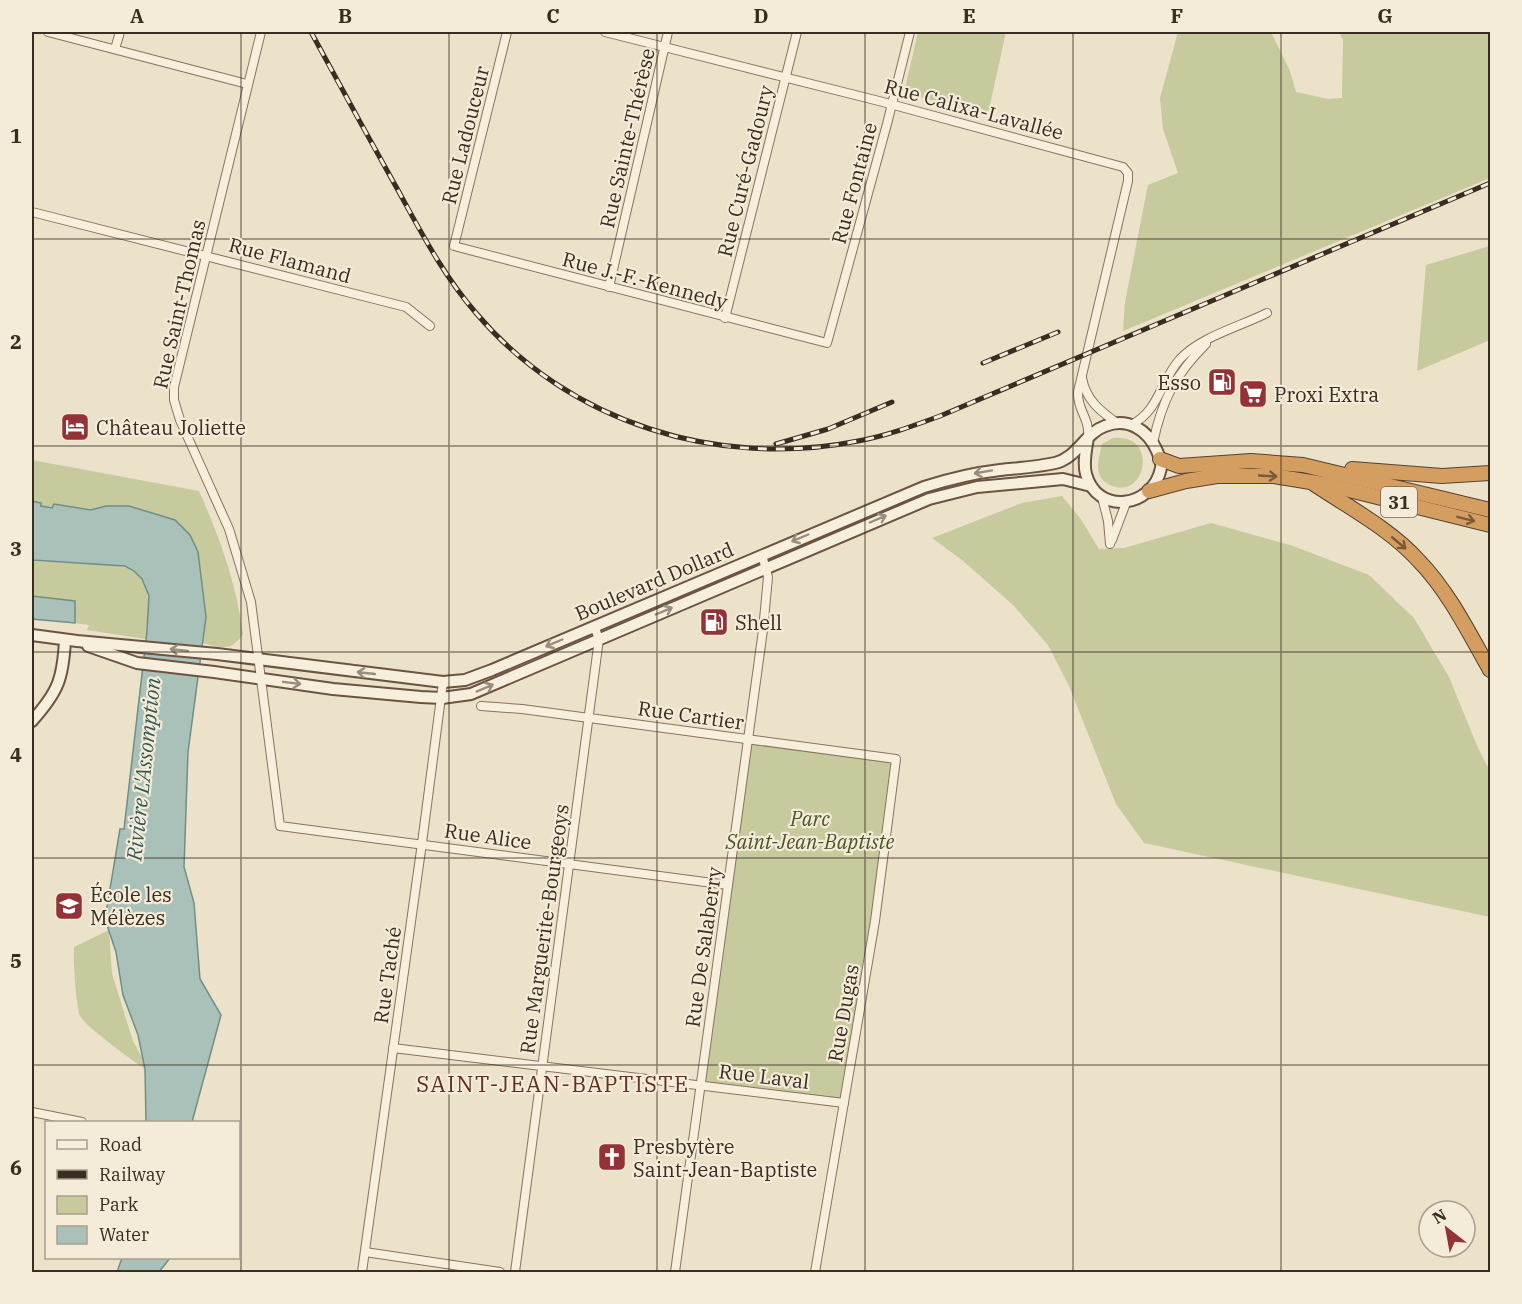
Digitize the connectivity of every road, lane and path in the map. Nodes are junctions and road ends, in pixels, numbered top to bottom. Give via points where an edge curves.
1 (48, 32) edge
2 (120, 32) edge
3 (261, 32) edge
4 (507, 32) edge
5 (605, 32) edge
6 (668, 32) edge
7 (797, 32) edge
8 (910, 32) edge
9 (665, 47) junction
10 (115, 49) junction
11 (786, 77) junction
12 (247, 84) junction
13 (892, 105) junction
14 (32, 212) edge
15 (454, 246) joint
16 (206, 255) junction
17 (609, 287) junction
18 (1267, 314) dead end
19 (725, 318) junction
20 (429, 326) dead end
21 (1214, 338) junction
22 (827, 343) joint
23 (1082, 376) junction
24 (1117, 423) junction
25 (1131, 425) junction
26 (1088, 438) junction
27 (1153, 443) junction
28 (1160, 459) junction
29 (1314, 466) junction
30 (1491, 473) edge
31 (1308, 480) junction
32 (1091, 486) junction
33 (1149, 491) junction
34 (1102, 497) junction
35 (1126, 503) junction
36 (1491, 510) edge
37 (1491, 525) edge
38 (762, 555) junction
39 (767, 567) junction
40 (594, 626) junction
41 (32, 635) edge
42 (599, 639) junction
43 (71, 641) junction
44 (258, 660) junction
45 (1491, 670) edge
46 (260, 679) junction
47 (443, 682) junction
48 (442, 698) junction
49 (481, 706) dead end
50 (588, 718) junction
51 (32, 721) edge
52 (748, 740) junction
53 (896, 759) joint
54 (280, 826) joint
55 (423, 843) junction
56 (569, 863) junction
57 (728, 885) junction
58 (393, 1048) junction
59 (542, 1066) junction
60 (700, 1085) junction
61 (844, 1103) junction
62 (32, 1112) edge
63 (77, 1121) edge
64 (365, 1252) junction
65 (362, 1272) edge
66 (500, 1272) edge
67 (515, 1272) edge
68 (675, 1272) edge
69 (815, 1272) edge

1 - 10 street
2 - 10 street
3 - 12 street, Rue Saint-Thomas
4 - 15 street, Rue Ladouceur
5 - 9 street, Rue Calixa-Lavallée
6 - 9 street, Rue Sainte-Thérèse
7 - 11 street, Rue Curé-Gadoury
8 - 13 street, Rue Fontaine
9 - 11 street, Rue Calixa-Lavallée
9 - 17 street, Rue Sainte-Thérèse
10 - 12 street
11 - 13 street, Rue Calixa-Lavallée
11 - 19 street, Rue Curé-Gadoury
12 - 16 street, Rue Saint-Thomas
13 - 22 street, Rue Fontaine
13 - 23 street, Rue Calixa-Lavallée via 1118,165 1127,171 1128,182
14 - 16 street, Rue Flamand
15 - 17 street, Rue J.-F.-Kennedy
16 - 20 street, Rue Flamand via 406,307
16 - 44 street, Rue Saint-Thomas via 174,400 229,529 251,602
17 - 19 street, Rue J.-F.-Kennedy
18 - 21 street
19 - 22 street, Rue J.-F.-Kennedy
21 - 25 street via 1181,358 1152,409
21 - 27 street via 1174,381 1162,407
23 - 24 street via 1091,401
23 - 26 street, Rue Calixa-Lavallée via 1077,397 1088,423
24 - 25 main road
24 - 26 main road via 1101,427
25 - 27 main road via 1142,430
26 - 32 main road via 1085,468
26 -> 38 main road, Boulevard Dollard via 1071,456 1058,462 980,473 924,487
27 - 28 main road
28 - 29 highway, 31 via 1179,466 1251,460
28 - 33 main road via 1161,468
29 - 30 highway via 1442,477
29 - 36 highway, 31
33 -> 31 highway, 31 via 1217,476 1264,475
31 -> 37 highway, 31
31 -> 45 highway via 1382,529 1419,560 1447,596
32 - 34 main road
39 -> 32 main road, Boulevard Dollard via 912,505 958,491 1063,479
33 - 35 main road
34 - 35 main road
34 - 35 street via 1110,544
38 - 39 street, Rue De Salaberry
38 - 40 main road, Boulevard Dollard
42 -> 39 main road, Boulevard Dollard
39 - 52 street, Rue De Salaberry
40 - 42 street, Rue Marguerite-Bourgeoys
40 -> 47 main road, Boulevard Dollard via 492,670 465,680
41 - 43 main road
48 -> 42 main road, Boulevard Dollard via 471,694
42 - 50 street, Rue Marguerite-Bourgeoys
44 -> 43 main road, Boulevard Dollard
43 - 46 main road, Boulevard Dollard via 137,663
43 - 51 main road via 58,685
44 - 46 street, Rue Saint-Thomas
47 -> 44 main road, Boulevard Dollard
46 -> 48 main road, Boulevard Dollard
46 - 54 street, Rue Saint-Thomas
47 - 48 street, Rue Taché
48 - 55 street, Rue Taché
49 - 50 street, Rue Cartier
50 - 52 street, Rue Cartier
50 - 56 street, Rue Marguerite-Bourgeoys
52 - 53 street, Rue Cartier
52 - 57 street, Rue De Salaberry
53 - 61 street, Rue Dugas via 875,921
54 - 55 street, Rue Alice
55 - 56 street, Rue Alice
55 - 58 street, Rue Taché
56 - 57 street, Rue Alice
56 - 59 street, Rue Marguerite-Bourgeoys
57 - 60 street, Rue De Salaberry
58 - 59 street, Rue Laval
58 - 64 street, Rue Taché
59 - 60 street, Rue Laval
59 - 67 street, Rue Marguerite-Bourgeoys
60 - 61 street, Rue Laval
60 - 68 street, Rue De Salaberry
61 - 69 street, Rue Dugas
62 - 63 street
64 - 65 street, Rue Taché
64 - 66 street

